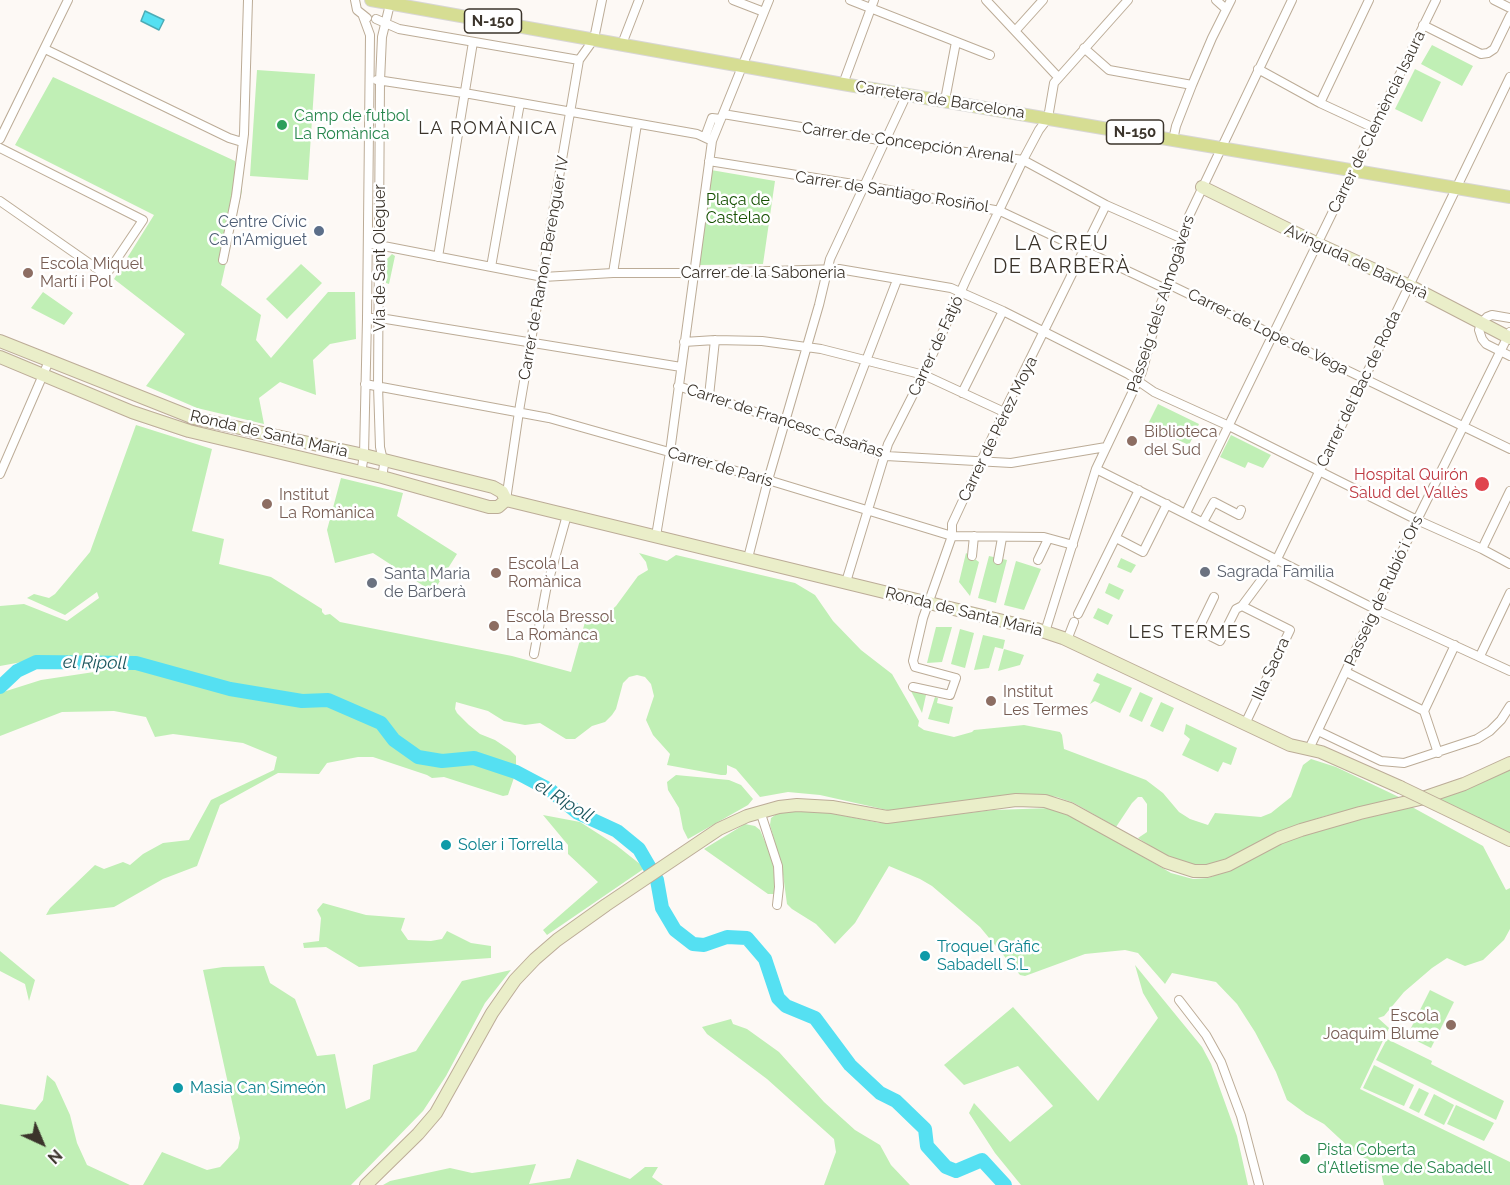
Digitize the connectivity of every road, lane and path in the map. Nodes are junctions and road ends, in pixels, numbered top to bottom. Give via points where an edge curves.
1 (68, 0) edge
2 (248, 0) edge
3 (355, 0) edge
4 (371, 0) edge
5 (602, 0) edge
6 (639, 0) edge
7 (733, 0) edge
8 (769, 0) edge
9 (850, 0) edge
10 (986, 0) edge
11 (1043, 0) edge
12 (1128, 0) edge
13 (1216, 0) edge
14 (1231, 0) edge
15 (1292, 0) edge
16 (1369, 0) edge
17 (1436, 0) edge
18 (1494, 0) edge
19 (873, 4) edge
20 (390, 5) edge
21 (1510, 8) edge
22 (1226, 9) junction
23 (764, 12) junction
24 (363, 16) junction
25 (1510, 16) edge
26 (376, 19) junction
27 (386, 23) junction
28 (1423, 25) junction
29 (1016, 30) junction
30 (370, 35) junction
31 (382, 37) junction
32 (594, 39) junction
33 (473, 42) junction
34 (956, 42) junction
35 (621, 45) junction
36 (1084, 48) junction
37 (45, 49) junction
38 (990, 55) dead end
39 (579, 60) junction
40 (743, 66) junction
41 (1258, 69) junction
42 (1058, 76) junction
43 (1510, 77) edge
44 (369, 79) junction
45 (380, 81) junction
46 (843, 84) junction
47 (1192, 85) junction
48 (465, 94) junction
49 (907, 94) junction
50 (945, 100) junction
51 (1320, 102) junction
52 (520, 103) junction
53 (572, 112) junction
54 (722, 116) junction
55 (1048, 118) junction
56 (637, 124) junction
57 (1374, 128) junction
58 (0, 139) edge
59 (708, 139) junction
60 (1173, 140) junction
61 (885, 141) junction
62 (242, 142) junction
63 (1222, 147) junction
64 (0, 148) edge
65 (1023, 160) junction
66 (709, 162) junction
67 (1353, 170) junction
68 (862, 186) junction
69 (1202, 187) junction
70 (1456, 187) junction
71 (1510, 197) edge
72 (0, 201) edge
73 (1106, 205) junction
74 (1000, 211) junction
75 (1183, 239) junction
76 (368, 243) junction
77 (1318, 244) junction
78 (379, 245) junction
79 (1084, 250) junction
80 (438, 257) junction
81 (223, 260) dead end
82 (491, 267) junction
83 (827, 270) junction
84 (614, 273) junction
85 (693, 273) junction
86 (543, 277) junction
87 (897, 280) junction
88 (1410, 286) junction
89 (1167, 287) junction
90 (960, 292) junction
91 (1003, 311) junction
92 (367, 318) junction
93 (380, 318) junction
94 (1510, 318) edge
95 (1481, 323) junction
96 (1044, 333) junction
97 (1273, 334) junction
98 (1509, 335) edge
99 (715, 340) junction
100 (0, 341) edge
101 (684, 342) junction
102 (531, 343) junction
103 (807, 348) junction
104 (1500, 352) junction
105 (1510, 356) edge
106 (0, 357) edge
107 (866, 360) junction
108 (49, 361) junction
109 (681, 368) junction
110 (924, 375) junction
111 (43, 376) junction
112 (1365, 378) junction
113 (1138, 382) junction
114 (365, 384) junction
115 (378, 386) junction
116 (678, 386) junction
117 (962, 393) junction
118 (709, 396) junction
119 (519, 412) junction
120 (1004, 412) junction
121 (785, 422) junction
122 (1229, 426) junction
123 (1464, 428) junction
124 (836, 439) junction
125 (1106, 447) junction
126 (1510, 449) edge
127 (670, 452) junction
128 (364, 455) junction
129 (886, 456) junction
130 (383, 461) junction
131 (981, 461) junction
132 (1096, 469) junction
133 (1319, 471) junction
134 (360, 473) junction
135 (0, 474) edge
136 (382, 477) junction
137 (768, 480) junction
138 (1139, 490) junction
139 (1510, 491) edge
140 (506, 500) junction
141 (1167, 504) junction
142 (1242, 510) dead end
143 (867, 511) junction
144 (1186, 513) junction
145 (567, 515) junction
146 (1418, 520) junction
147 (1203, 522) junction
148 (656, 536) junction
149 (952, 536) junction
150 (974, 536) junction
151 (1002, 538) junction
152 (1116, 538) junction
153 (1048, 539) junction
154 (1073, 545) junction
155 (1482, 549) junction
156 (972, 556) dead end
157 (748, 558) junction
158 (1277, 559) junction
159 (998, 560) dead end
160 (1038, 560) dead end
161 (1510, 564) edge
162 (846, 582) junction
163 (1510, 593) edge
164 (1214, 597) dead end
165 (929, 603) junction
166 (1242, 606) junction
167 (1376, 609) junction
168 (1046, 632) junction
169 (1067, 640) junction
170 (1455, 645) junction
171 (534, 654) dead end
172 (1480, 656) junction
173 (1510, 671) edge
174 (1346, 672) junction
175 (913, 687) dead end
176 (1510, 706) edge
177 (1424, 711) junction
178 (1245, 724) junction
179 (1318, 731) junction
180 (1309, 749) junction
181 (1438, 753) junction
182 (1510, 763) edge
183 (760, 811) junction
184 (1510, 840) edge
185 (777, 905) dead end
186 (1179, 1000) dead end
187 (366, 1185) edge
188 (1259, 1185) edge

1 - 37 street
2 - 62 street
3 - 24 street, Via de Sant Oleguer
4 - 20 main road, Carretera de Barcelona / N-150
5 - 32 street
6 - 35 street
7 - 23 street
8 - 23 street
9 - 19 street
10 - 29 street
11 - 29 street
12 - 36 street
13 - 22 street
14 - 22 street
15 - 41 street, Passeig dels Almogàvers
16 - 51 street
17 - 28 street, Carrer de Clemència Isaura
18 - 21 street
19 - 34 street
19 - 46 street
20 - 26 street
20 - 27 street, Via de Sant Oleguer
20 - 32 main road, Carretera de Barcelona / N-150
22 - 47 street
23 - 40 street
24 - 26 street
24 - 30 street, Via de Sant Oleguer
25 - 28 street via 1494,49 1481,54
26 - 27 street
27 - 31 street, Via de Sant Oleguer
27 - 33 street via 399,29
28 - 57 street, Carrer de Clemència Isaura
29 - 42 street
30 - 31 street via 378,31
30 - 44 street, Via de Sant Oleguer
31 - 45 street, Via de Sant Oleguer
32 - 35 main road, Carretera de Barcelona / N-150
32 - 39 street, Carrer de Ramon Berenguer IV
33 - 39 street
33 - 48 street
34 - 38 street
34 - 50 street
35 - 40 main road, Carretera de Barcelona / N-150
36 - 42 street
36 - 47 street via 1109,70
37 - 58 street
37 - 62 street
39 - 53 street, Carrer de Ramon Berenguer IV
40 - 46 main road, Carretera de Barcelona / N-150
40 - 54 street
41 - 51 street
41 - 63 street, Passeig dels Almogàvers
42 - 55 street
43 - 70 street, Carrer del Bac de Roda
44 - 45 street
44 - 76 street, Via de Sant Oleguer
45 - 48 street
45 - 78 street, Via de Sant Oleguer
46 - 49 main road, Carretera de Barcelona / N-150
47 - 60 street
48 - 52 street
48 - 80 street
49 - 50 main road, Carretera de Barcelona / N-150
49 - 61 street
50 - 55 main road, Carretera de Barcelona / N-150
51 - 57 street
52 - 53 street
52 - 82 street
53 - 56 street
53 - 86 street, Carrer de Ramon Berenguer IV
54 - 59 street
54 - 61 street, Carrer de Concepción Arenal
55 - 60 main road, Carretera de Barcelona / N-150
55 - 65 street, Carrer de Fatjó
56 - 59 street
56 - 84 street
57 - 67 street, Carrer de Clemència Isaura
59 - 66 street
60 - 63 main road, Carretera de Barcelona / N-150
61 - 65 street, Carrer de Concepción Arenal
61 - 68 street
62 - 81 street
63 - 67 main road, Carretera de Barcelona / N-150
63 - 69 street, Passeig dels Almogàvers
64 - 72 street via 143,220 106,275
65 - 73 street, Carrer de Concepción Arenal
65 - 74 street, Carrer de Fatjó
66 - 68 street, Carrer de Santiago Rosiñol
66 - 85 street
67 - 70 main road, Carretera de Barcelona / N-150
67 - 77 street, Carrer de Clemència Isaura
68 - 74 street, Carrer de Santiago Rosiñol
68 - 83 street
69 - 75 street, Passeig dels Almogàvers
69 - 77 street, Avinguda de Barberà
70 - 71 main road, Carretera de Barcelona / N-150
70 - 88 street, Carrer del Bac de Roda
73 - 75 street, Carrer de Concepción Arenal
73 - 79 street, Carrer de Pérez Moya
74 - 79 street, Carrer de Santiago Rosiñol
74 - 90 street, Carrer de Fatjó
75 - 89 street, Passeig dels Almogàvers
76 - 78 street, Carrer de la Saboneria
76 - 92 street, Via de Sant Oleguer
77 - 88 street, Avinguda de Barberà
77 - 97 street, Carrer de Clemència Isaura
78 - 80 street, Carrer de la Saboneria
78 - 93 street, Via de Sant Oleguer
79 - 89 street, Carrer de Santiago Rosiñol
79 - 96 street, Carrer de Pérez Moya
80 - 82 street, Carrer de la Saboneria
82 - 86 street, Carrer de la Saboneria
83 - 85 street, Carrer de la Saboneria
83 - 87 street, Carrer de la Saboneria
83 - 103 street
84 - 85 street, Carrer de la Saboneria
84 - 86 street, Carrer de la Saboneria
85 - 101 street
86 - 102 street, Carrer de Ramon Berenguer IV
87 - 90 street, Carrer de la Saboneria
87 - 107 street
88 - 95 street, Avinguda de Barberà
88 - 112 street, Carrer del Bac de Roda
89 - 97 street, Carrer de Lope de Vega
89 - 113 street, Passeig dels Almogàvers
90 - 91 street, Carrer de la Saboneria
90 - 110 street, Carrer de Fatjó
91 - 96 street, Carrer de la Saboneria
91 - 117 street
92 - 93 street
92 - 114 street, Via de Sant Oleguer
93 - 102 street
93 - 115 street, Via de Sant Oleguer
94 - 95 street via 1492,315
95 - 98 street, Avinguda de Barberà
95 - 104 street via 1482,339
96 - 113 street, Carrer de la Saboneria
96 - 120 street, Carrer de Pérez Moya
97 - 112 street, Carrer de Lope de Vega
97 - 122 street, Carrer de Clemència Isaura
98 - 104 street, Passeig de Rubió i Ors
99 - 101 street
99 - 103 street via 762,341
99 - 118 street
100 - 108 street, Ronda de Santa Maria
101 - 109 street
102 - 109 street
102 - 119 street, Carrer de Ramon Berenguer IV
103 - 107 street
103 - 121 street
104 - 105 street
104 - 123 street, Passeig de Rubió i Ors
106 - 111 street, Ronda de Santa Maria
107 - 110 street
107 - 124 street
108 - 111 street
108 - 128 street, Ronda de Santa Maria via 194,418
109 - 116 street
110 - 117 street
110 - 129 street, Carrer de Fatjó via 888,444
111 - 134 street, Ronda de Santa Maria via 189,430
111 - 135 street
112 - 123 street, Carrer de Lope de Vega
112 - 133 street, Carrer del Bac de Roda
113 - 122 street, Carrer de la Saboneria
113 - 125 street, Passeig dels Almogàvers
114 - 115 street, Carrer de París
114 - 128 street, Via de Sant Oleguer
115 - 119 street, Carrer de París
115 - 130 street, Via de Sant Oleguer
116 - 118 street, Carrer de Francesc Casañas
116 - 127 street
117 - 120 street
118 - 121 street, Carrer de Francesc Casañas
119 - 127 street, Carrer de París
119 - 140 street, Carrer de Ramon Berenguer IV
120 - 131 street, Carrer de Pérez Moya
121 - 124 street, Carrer de Francesc Casañas
121 - 137 street
122 - 133 street, Carrer de la Saboneria
122 - 144 street, Carrer de Clemència Isaura
123 - 126 street, Carrer de Lope de Vega
123 - 146 street, Passeig de Rubió i Ors
124 - 129 street, Carrer de Francesc Casañas
125 - 131 street, Carrer de Francesc Casañas via 1011,463
125 - 132 street, Passeig dels Almogàvers
127 - 137 street, Carrer de París
127 - 148 street
128 - 130 street, Ronda de Santa Maria
128 - 134 street, Via de Sant Oleguer
129 - 131 street, Carrer de Francesc Casañas
129 - 143 street, Carrer de Fatjó
130 - 136 street, Via de Sant Oleguer
130 - 140 street, Ronda de Santa Maria via 493,487
131 - 149 street, Carrer de Pérez Moya via 952,524
132 - 138 street
132 - 154 street, Passeig dels Almogàvers
133 - 146 street, Carrer de la Saboneria
133 - 158 street, Carrer del Bac de Roda
134 - 136 street, Ronda de Santa Maria
136 - 140 street, Ronda de Santa Maria via 489,507 498,507
137 - 143 street, Carrer de París
137 - 157 street
138 - 141 street
138 - 152 street
139 - 155 street
140 - 145 street, Ronda de Santa Maria
141 - 144 street
141 - 152 street via 1143,552
142 - 147 street via 1239,515 1214,502
143 - 149 street, Carrer de París
143 - 162 street, Carrer de Fatjó
144 - 147 street
145 - 148 street, Ronda de Santa Maria
145 - 171 street via 546,590
146 - 155 street, Carrer de la Saboneria
146 - 167 street, Passeig de Rubió i Ors
147 - 158 street
148 - 157 street, Ronda de Santa Maria
149 - 150 street, Carrer de París
149 - 165 street, Carrer de Pérez Moya
150 - 151 street, Carrer de París
150 - 156 street
151 - 153 street, Carrer de París
151 - 159 street
152 - 169 street
153 - 154 street, Carrer de París
153 - 160 street
154 - 168 street, Passeig dels Almogàvers
155 - 161 street, Carrer de la Saboneria
157 - 162 street, Ronda de Santa Maria
158 - 166 street
158 - 167 street
162 - 165 street, Ronda de Santa Maria
163 - 172 street
164 - 166 street via 1198,630 1220,641 1236,609
165 - 168 street, Ronda de Santa Maria
165 - 175 street, Carrer de Pérez Moya via 913,661 915,667 956,678 950,695
166 - 178 street, Illa Sacra via 1290,630
167 - 170 street
167 - 174 street, Passeig de Rubió i Ors
168 - 169 street, Ronda de Santa Maria
169 - 178 street, Ronda de Santa Maria
170 - 172 street
170 - 177 street
172 - 173 street
174 - 177 street
174 - 179 street, Passeig de Rubió i Ors
176 - 181 street via 1490,731
177 - 181 street
178 - 180 street, Ronda de Santa Maria via 1290,745
179 - 180 street, Passeig de Rubió i Ors
179 - 181 street via 1382,761 1404,763
180 - 184 street, Ronda de Santa Maria, bridge
182 - 183 street via 1420,799 1301,830 1207,871 1188,870 1167,862 1070,809 1045,801 1016,800 887,817 806,805
183 - 185 street via 778,866
183 - 187 street via 719,829 542,952 515,980 492,1013 436,1113
186 - 188 street via 1221,1062 1242,1116

